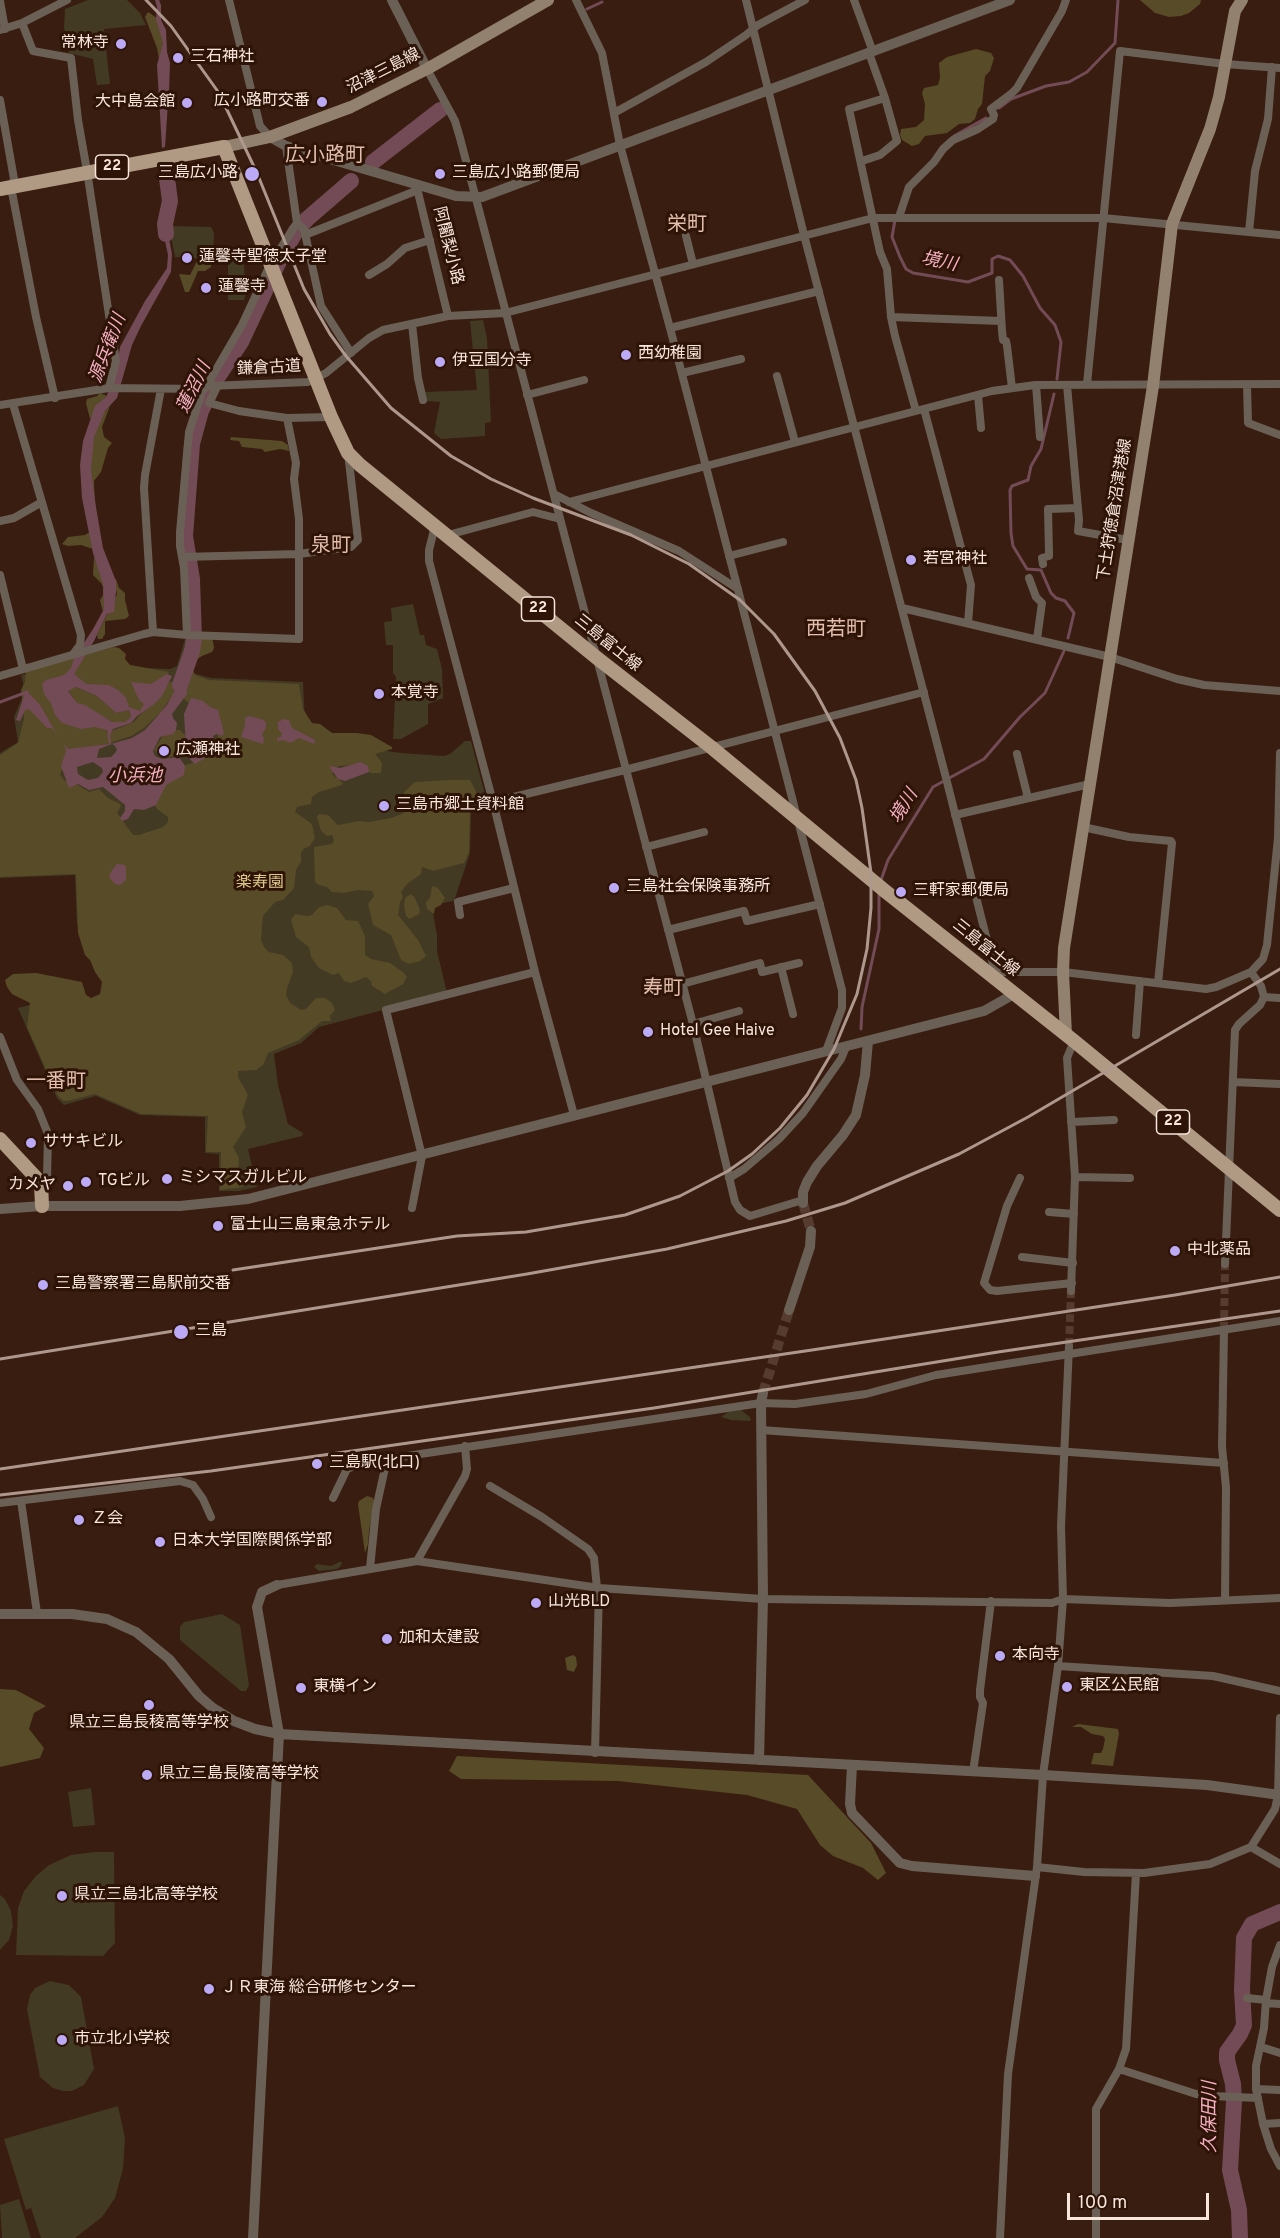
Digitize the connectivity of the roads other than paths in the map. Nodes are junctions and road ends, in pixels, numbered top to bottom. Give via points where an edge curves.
1 (67, 0) edge
2 (229, 0) edge
3 (393, 0) edge
4 (548, 0) edge
5 (576, 0) edge
6 (746, 0) edge
7 (805, 0) edge
8 (854, 0) edge
9 (1010, 0) edge
10 (1066, 0) edge
11 (1242, 0) edge
12 (0, 1) edge
13 (22, 23) junction
14 (3, 30) edge
15 (753, 30) junction
16 (242, 50) junction
17 (871, 52) junction
18 (205, 58) dead end
19 (1224, 64) junction
20 (1276, 67) edge
21 (427, 69) junction
22 (768, 91) junction
23 (885, 98) junction
24 (0, 100) edge
25 (614, 113) junction
26 (270, 138) junction
27 (620, 145) junction
28 (286, 146) junction
29 (224, 147) junction
30 (862, 161) junction
31 (87, 171) junction
32 (417, 187) junction
33 (6, 188) edge
34 (476, 197) junction
35 (899, 217) junction
36 (873, 218) junction
37 (1103, 218) junction
38 (1172, 224) junction
39 (301, 228) junction
40 (1250, 232) junction
41 (804, 235) junction
42 (1280, 235) edge
43 (686, 236) dead end
44 (430, 240) junction
45 (693, 264) junction
46 (272, 271) junction
47 (656, 274) junction
48 (369, 275) dead end
49 (999, 280) dead end
50 (819, 291) junction
51 (505, 313) junction
52 (448, 316) junction
53 (891, 317) junction
54 (1001, 321) junction
55 (412, 324) junction
56 (670, 328) junction
57 (351, 353) junction
58 (741, 359) dead end
59 (682, 373) junction
60 (777, 376) dead end
61 (316, 380) junction
62 (584, 380) dead end
63 (1087, 384) junction
64 (1280, 384) edge
65 (1036, 385) junction
66 (1067, 385) junction
67 (1247, 385) junction
68 (1153, 386) junction
69 (210, 387) junction
70 (110, 388) junction
71 (1012, 388) junction
72 (161, 389) junction
73 (527, 395) junction
74 (978, 395) junction
75 (55, 398) junction
76 (423, 400) dead end
77 (13, 404) junction
78 (0, 405) edge
79 (920, 410) junction
80 (331, 417) junction
81 (286, 418) junction
82 (855, 426) junction
83 (981, 429) dead end
84 (1280, 435) edge
85 (1040, 436) dead end
86 (795, 442) junction
87 (348, 453) junction
88 (705, 466) junction
89 (554, 494) junction
90 (42, 502) junction
91 (569, 502) junction
92 (1078, 508) junction
93 (560, 519) junction
94 (0, 521) edge
95 (435, 526) junction
96 (448, 535) junction
97 (1128, 540) junction
98 (783, 542) dead end
99 (299, 554) junction
100 (729, 556) junction
101 (186, 557) junction
102 (1043, 564) dead end
103 (0, 575) edge
104 (1029, 578) dead end
105 (1, 588) edge
106 (738, 589) junction
107 (902, 608) junction
108 (968, 623) junction
109 (153, 632) junction
110 (192, 636) junction
111 (1037, 639) junction
112 (75, 653) junction
113 (1110, 657) junction
114 (597, 658) junction
115 (23, 669) junction
116 (0, 675) edge
117 (1280, 691) edge
118 (924, 692) junction
119 (774, 731) junction
120 (711, 747) junction
121 (1280, 753) edge
122 (1017, 754) dead end
123 (625, 770) junction
124 (1090, 784) junction
125 (1028, 798) junction
126 (493, 802) junction
127 (955, 815) junction
128 (798, 819) junction
129 (1083, 827) junction
130 (704, 832) dead end
131 (646, 847) junction
132 (514, 888) junction
133 (820, 904) junction
134 (460, 915) dead end
135 (668, 930) junction
136 (799, 963) dead end
137 (781, 967) junction
138 (535, 972) junction
139 (1063, 972) junction
140 (1251, 972) junction
141 (994, 974) junction
142 (1140, 981) junction
143 (1158, 983) junction
144 (682, 984) junction
145 (1014, 994) junction
146 (1264, 997) junction
147 (1280, 998) edge
148 (739, 1011) dead end
149 (793, 1014) dead end
150 (693, 1024) junction
151 (1136, 1035) dead end
152 (0, 1037) edge
153 (1070, 1038) junction
154 (868, 1041) junction
155 (846, 1047) junction
156 (826, 1051) junction
157 (707, 1081) junction
158 (1233, 1082) junction
159 (1280, 1084) edge
160 (574, 1115) junction
161 (1114, 1120) dead end
162 (1071, 1122) junction
163 (0, 1139) edge
164 (422, 1156) junction
165 (1229, 1168) junction
166 (1074, 1177) junction
167 (729, 1178) junction
168 (1020, 1178) dead end
169 (1130, 1178) dead end
170 (40, 1184) junction
171 (803, 1202) joint
172 (42, 1206) junction
173 (412, 1208) dead end
174 (0, 1209) edge
175 (1280, 1210) edge
176 (1049, 1212) dead end
177 (1074, 1214) junction
178 (812, 1232) tunnel mouth
179 (1022, 1257) dead end
180 (1072, 1263) junction
181 (1225, 1264) tunnel mouth
182 (789, 1310) tunnel mouth
183 (1280, 1321) edge
184 (1224, 1330) junction
185 (1069, 1350) junction
186 (762, 1398) junction
187 (761, 1430) junction
188 (465, 1446) junction
189 (1064, 1450) junction
190 (387, 1459) junction
191 (1224, 1462) junction
192 (490, 1486) dead end
193 (333, 1498) dead end
194 (21, 1501) junction
195 (0, 1503) edge
196 (211, 1517) dead end
197 (417, 1561) junction
198 (370, 1568) junction
199 (277, 1585) joint
200 (598, 1588) junction
201 (1280, 1598) edge
202 (763, 1599) junction
203 (1063, 1599) junction
204 (1225, 1600) junction
205 (991, 1601) junction
206 (37, 1613) junction
207 (0, 1614) edge
208 (1058, 1666) junction
209 (1280, 1691) edge
210 (1280, 1718) edge
211 (279, 1734) junction
212 (595, 1753) junction
213 (759, 1760) junction
214 (852, 1765) junction
215 (973, 1772) junction
216 (1043, 1775) junction
217 (1279, 1795) edge
218 (1251, 1847) junction
219 (1280, 1864) edge
220 (1036, 1871) junction
221 (1136, 1873) junction
222 (1280, 1945) edge
223 (1246, 1998) dead end
224 (1266, 2001) junction
225 (1280, 2004) edge
226 (1261, 2048) junction
227 (1280, 2053) edge
228 (1119, 2069) junction
229 (1280, 2090) edge
230 (1257, 2093) junction
231 (1280, 2123) edge
232 (1263, 2124) junction
233 (1280, 2166) edge
234 (254, 2238) edge
235 (1000, 2238) edge
236 (1096, 2238) edge

1 - 13 street
2 - 16 street
3 - 21 street
4 - 21 main road, 沼津三島線
5 - 25 street via 602,53
6 - 15 street
7 - 15 street
8 - 17 street
9 - 17 street
10 - 35 street via 1017,88 991,109 993,119 943,149 909,187
11 - 19 main road, 下土狩徳倉沼津港線 via 1234,11
12 - 14 street
13 - 14 street
13 - 31 street via 33,51 71,58
15 - 22 street
15 - 25 street
16 - 18 street
16 - 26 street via 260,126
17 - 22 street
17 - 23 street
19 - 20 street
19 - 37 street via 1120,51
19 - 38 main road, 下土狩徳倉沼津港線 via 1210,129
20 - 40 street via 1255,171
21 - 26 main road, 沼津三島線 via 351,107
21 - 34 street via 455,121
22 - 27 street
22 - 41 street
23 - 30 street via 897,141 880,156
23 - 30 street via 849,109
24 - 33 street via 14,179
25 - 27 street
26 - 28 street
26 - 29 main road, 沼津三島線
27 - 34 street
27 - 47 street
28 - 32 street
28 - 39 street
29 - 31 main road, 22
29 - 46 main road, 三島富士線 / 22
30 - 36 street
31 - 33 main road, 22
31 - 70 street via 116,361
32 - 34 street
32 - 39 street
32 - 44 street, 阿闍梨小路
33 - 75 street
34 - 51 street
35 - 36 street, 鎌倉古道
35 - 37 street, 鎌倉古道
36 - 41 street, 鎌倉古道
36 - 53 street via 887,269
37 - 38 street, 鎌倉古道
37 - 63 street
38 - 40 street, 鎌倉古道
38 - 68 main road, 下土狩徳倉沼津港線
39 - 46 street
39 - 57 street via 322,309
40 - 42 street, 鎌倉古道
41 - 45 street, 鎌倉古道
41 - 50 street
43 - 45 street
44 - 48 street via 405,248
44 - 52 street, 阿闍梨小路
45 - 47 street, 鎌倉古道
46 - 61 main road, 三島富士線 / 22
46 - 69 street
47 - 51 street, 鎌倉古道
47 - 56 street
49 - 54 street
50 - 56 street
50 - 82 street
51 - 52 street, 鎌倉古道
51 - 73 street
52 - 55 street, 鎌倉古道
53 - 54 street
53 - 79 street
54 - 71 street
55 - 57 street, 鎌倉古道 via 379,332
55 - 76 street
56 - 59 street
57 - 61 street, 鎌倉古道
58 - 59 street
59 - 88 street
60 - 86 street
61 - 69 street, 鎌倉古道
61 - 80 main road, 三島富士線 / 22
62 - 73 street
63 - 66 street
63 - 68 street
64 - 67 street
65 - 66 street
65 - 71 street
65 - 85 street
66 - 92 street
67 - 68 street
67 - 84 street via 1248,423
68 - 97 main road, 下土狩徳倉沼津港線
69 - 72 street, 鎌倉古道
69 - 81 street via 209,403
69 - 101 street via 189,432 180,532
70 - 72 street, 鎌倉古道
70 - 75 street, 鎌倉古道
71 - 74 street
72 - 109 street via 144,488
73 - 89 street
74 - 79 street
74 - 83 street
75 - 77 street
77 - 78 street
77 - 90 street
79 - 82 street
79 - 108 street via 971,585
80 - 81 street
80 - 87 main road, 三島富士線 / 22
81 - 99 street via 296,463
82 - 86 street
82 - 107 street
86 - 88 street
87 - 95 main road, 三島富士線 / 22
87 - 99 street via 358,540 351,547
88 - 91 street
88 - 100 street
89 - 91 street
89 - 93 street
90 - 94 street via 14,518
90 - 112 street via 81,635
91 - 106 street via 679,551
92 - 97 street via 1078,531
92 - 102 street via 1048,509 1049,553 1042,558
93 - 96 street via 533,512
93 - 114 street
95 - 96 main road, 三島富士線 / 22
95 - 126 street via 429,561
96 - 114 main road, 三島富士線 / 22
97 - 113 main road, 下土狩徳倉沼津港線
98 - 100 street
99 - 101 street
99 - 110 street via 299,639
100 - 106 street
101 - 110 street
103 - 105 street
104 - 111 street via 1042,603
105 - 115 street
106 - 119 street
107 - 108 street
107 - 118 street
108 - 111 street
109 - 110 street
109 - 112 street
111 - 113 street
112 - 115 street
113 - 117 street via 1195,683
113 - 124 main road, 下土狩徳倉沼津港線
114 - 120 main road, 三島富士線 / 22
114 - 123 street
115 - 116 street
118 - 119 street
118 - 127 street
119 - 120 street
119 - 128 street
120 - 123 street
120 - 128 main road, 三島富士線 / 22
121 - 140 street via 1278,838 1267,945 1263,959
122 - 125 street
123 - 126 street
123 - 131 street
124 - 125 street
124 - 129 main road, 下土狩徳倉沼津港線
125 - 127 street
126 - 132 street
127 - 141 street
128 - 133 street
128 - 141 main road, 三島富士線 / 22
129 - 139 main road, 下土狩徳倉沼津港線
129 - 143 street via 1172,843
130 - 131 street
131 - 135 street
132 - 134 street via 458,902
132 - 138 street
133 - 135 street via 747,921 744,911
133 - 156 street via 844,1000
135 - 144 street
136 - 137 street
137 - 144 street via 762,972 760,963
137 - 149 street
138 - 160 street
138 - 164 street via 386,1010
139 - 141 street
139 - 142 street
139 - 153 main road, 下土狩徳倉沼津港線
140 - 143 street via 1211,988
140 - 146 street
141 - 145 main road, 三島富士線 / 22
142 - 143 street
142 - 151 street
144 - 150 street
145 - 153 main road, 三島富士線 / 22
145 - 154 street via 984,1011
146 - 147 street
146 - 158 street via 1235,1030
148 - 150 street
150 - 157 street
152 - 170 street via 17,1080 38,1109 48,1134 47,1179
153 - 162 street via 1067,1058
153 - 165 main road, 三島富士線 / 22
154 - 155 street
154 - 171 street via 856,1115 807,1182
155 - 156 street
155 - 167 street via 820,1090 787,1130
156 - 157 street
157 - 160 street
157 - 167 street
158 - 159 street
158 - 165 street
160 - 164 street
161 - 162 street
162 - 166 street
163 - 170 main road
164 - 172 street via 248,1199 180,1206
164 - 173 street
165 - 175 main road, 三島富士線 / 22
165 - 181 street
166 - 169 street
166 - 177 street
167 - 171 street via 735,1202 750,1216
168 - 180 street via 984,1283 997,1291 1072,1287
170 - 172 main road
172 - 174 street
176 - 177 street
177 - 180 street
178 - 182 street
179 - 180 street
183 - 184 street
184 - 185 street
184 - 191 street
185 - 186 street via 936,1375 866,1394 795,1404
185 - 189 street
186 - 187 street
186 - 188 street
187 - 189 street
187 - 202 street
188 - 190 street
188 - 197 street via 465,1476
189 - 191 street
189 - 203 street
190 - 193 street via 347,1469
190 - 198 street via 376,1509
191 - 204 street
192 - 200 street via 588,1549 594,1558
194 - 195 street
194 - 196 street via 180,1480 193,1485
194 - 206 street
197 - 198 street
197 - 200 street
198 - 199 street
199 - 211 street via 262,1592 257,1607
200 - 202 street
200 - 212 street
201 - 204 street
202 - 205 street
202 - 213 street
203 - 204 street via 1170,1603
203 - 205 street via 1052,1603
203 - 208 street
205 - 215 street
206 - 207 street
206 - 211 street via 107,1619 136,1632 169,1659 213,1708 255,1730
208 - 209 street via 1213,1676
208 - 216 street
210 - 217 street
211 - 212 street
211 - 234 street
212 - 213 street
213 - 214 street
214 - 215 street
214 - 220 street via 852,1813 900,1863
215 - 216 street
216 - 217 street via 1207,1785
216 - 220 street
217 - 218 street via 1275,1809
218 - 219 street
218 - 221 street via 1210,1864
220 - 221 street
220 - 235 street via 1008,2074
221 - 228 street via 1126,2049
222 - 224 street
223 - 224 street
224 - 225 street
224 - 226 street
226 - 227 street
226 - 230 street via 1256,2066
228 - 230 street via 1196,2094 1238,2097
228 - 236 street via 1096,2109
229 - 230 street
230 - 232 street
231 - 232 street
232 - 233 street

